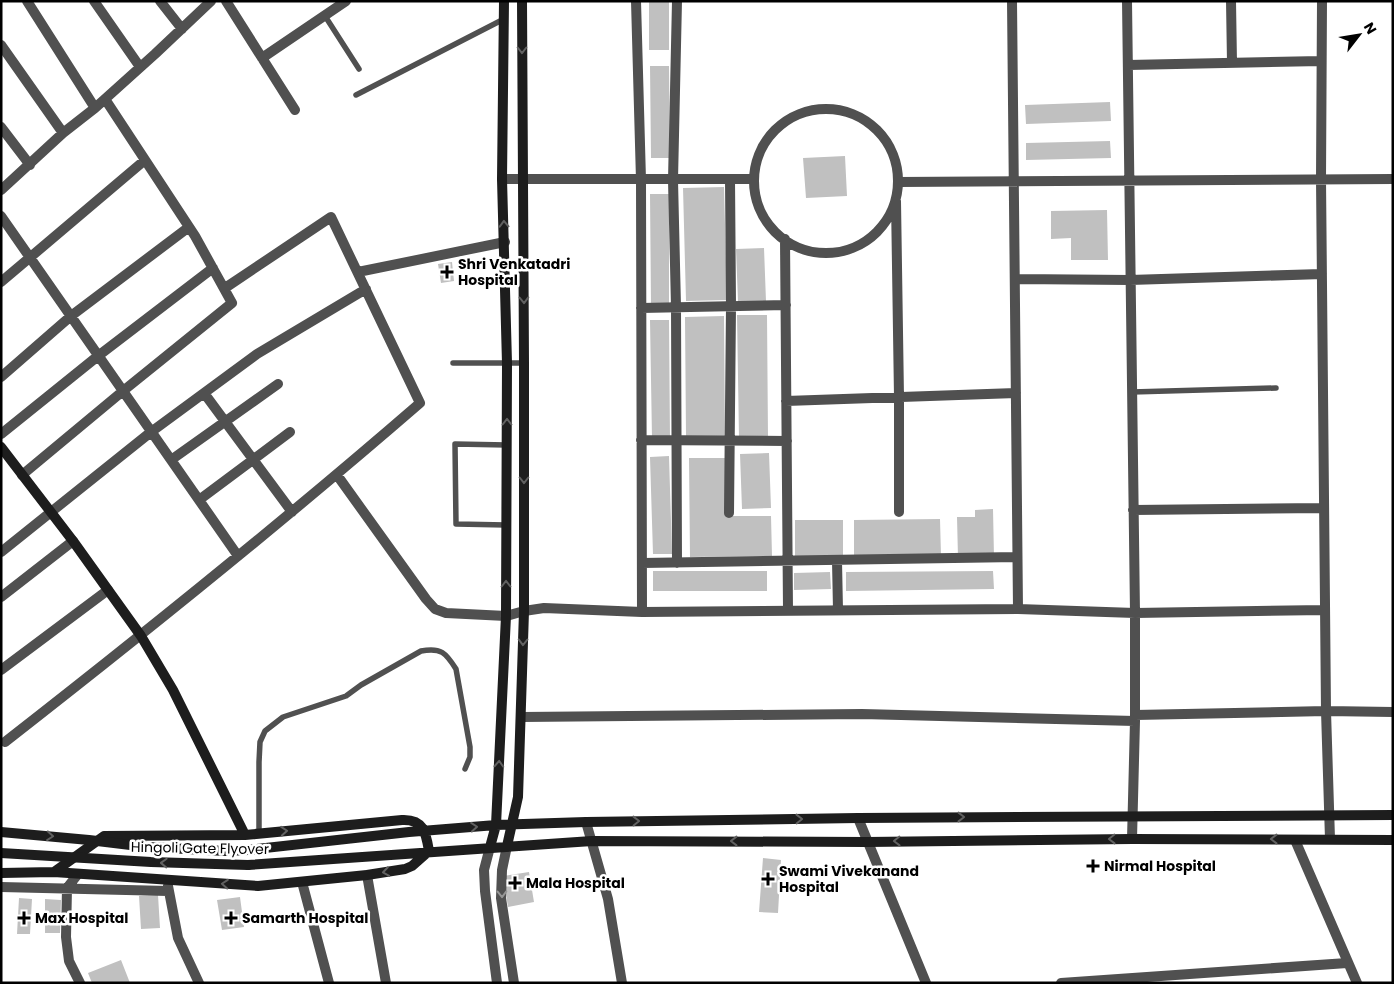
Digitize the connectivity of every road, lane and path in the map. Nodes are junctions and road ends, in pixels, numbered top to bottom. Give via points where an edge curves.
1 (27, 1) edge
2 (94, 1) edge
3 (160, 1) edge
4 (211, 1) edge
5 (226, 1) edge
6 (346, 1) edge
7 (504, 1) edge
8 (522, 1) edge
9 (636, 1) edge
10 (677, 1) edge
11 (1012, 1) edge
12 (1127, 1) edge
13 (1231, 1) edge
14 (1322, 1) edge
15 (324, 16) junction
16 (504, 19) junction
17 (182, 28) junction
18 (1, 46) edge
19 (262, 58) junction
20 (1321, 61) junction
21 (1232, 63) junction
22 (1128, 65) junction
23 (140, 67) junction
24 (359, 69) dead end
25 (356, 96) dead end
26 (104, 99) junction
27 (95, 108) junction
28 (295, 110) dead end
29 (1, 126) edge
30 (63, 133) junction
31 (145, 160) junction
32 (30, 165) junction
33 (502, 179) junction
34 (523, 179) junction
35 (730, 179) junction
36 (754, 179) junction
37 (1321, 179) junction
38 (1393, 179) edge
39 (641, 180) junction
40 (674, 180) junction
41 (1129, 180) junction
42 (1014, 181) junction
43 (898, 182) junction
44 (1, 190) edge
45 (896, 199) junction
46 (1, 216) edge
47 (190, 227) junction
48 (785, 239) junction
49 (504, 242) junction
50 (30, 257) junction
51 (213, 268) junction
52 (358, 272) junction
53 (1322, 274) junction
54 (1015, 279) junction
55 (1130, 280) junction
56 (1, 282) edge
57 (224, 288) junction
58 (366, 289) junction
59 (786, 304) junction
60 (731, 306) junction
61 (676, 307) junction
62 (641, 308) junction
63 (71, 316) junction
64 (98, 356) junction
65 (453, 363) dead end
66 (507, 363) junction
67 (524, 363) junction
68 (1, 377) edge
69 (278, 384) dead end
70 (1276, 388) dead end
71 (123, 391) junction
72 (1132, 392) junction
73 (204, 393) junction
74 (1016, 393) junction
75 (899, 398) junction
76 (786, 401) junction
77 (225, 422) junction
78 (151, 432) junction
79 (290, 432) dead end
80 (1, 434) edge
81 (642, 440) junction
82 (676, 441) junction
83 (730, 441) junction
84 (787, 441) junction
85 (507, 445) junction
86 (1, 447) edge
87 (254, 459) junction
88 (171, 460) junction
89 (22, 475) junction
90 (337, 475) junction
91 (199, 500) junction
92 (1324, 508) junction
93 (1133, 510) junction
94 (51, 512) junction
95 (292, 512) junction
96 (899, 512) dead end
97 (729, 513) dead end
98 (506, 526) junction
99 (73, 541) junction
100 (1, 552) edge
101 (238, 556) junction
102 (1017, 557) junction
103 (837, 561) junction
104 (788, 562) junction
105 (642, 563) junction
106 (677, 563) junction
107 (108, 590) junction
108 (1, 597) edge
109 (1018, 609) junction
110 (788, 610) junction
111 (838, 610) junction
112 (1325, 610) junction
113 (524, 611) junction
114 (642, 612) junction
115 (1135, 613) junction
116 (506, 616) junction
117 (141, 636) junction
118 (1, 670) edge
119 (1326, 711) junction
120 (1393, 712) edge
121 (522, 717) junction
122 (1135, 718) junction
123 (5, 742) dead end
124 (465, 769) dead end
125 (1329, 815) junction
126 (1393, 815) edge
127 (1132, 816) junction
128 (858, 818) junction
129 (586, 822) junction
130 (513, 824) junction
131 (496, 825) junction
132 (425, 831) junction
133 (1, 832) edge
134 (259, 833) junction
135 (245, 835) junction
136 (1132, 839) junction
137 (1330, 839) junction
138 (1295, 840) junction
139 (1393, 840) edge
140 (592, 841) junction
141 (867, 842) junction
142 (507, 846) junction
143 (490, 847) junction
144 (429, 852) junction
145 (1, 853) edge
146 (54, 872) junction
147 (1, 874) edge
148 (78, 874) junction
149 (367, 875) junction
150 (168, 880) junction
151 (302, 882) junction
152 (1, 887) edge
153 (67, 888) junction
154 (168, 891) junction
155 (1347, 963) junction
156 (1075, 982) edge
157 (80, 983) edge
158 (199, 983) edge
159 (328, 983) edge
160 (386, 983) edge
161 (497, 983) edge
162 (514, 983) edge
163 (622, 983) edge
164 (926, 983) edge
165 (1062, 983) edge
166 (1357, 983) edge

1 - 27 street
2 - 23 street
3 - 17 street
4 - 17 street
5 - 19 street
6 - 15 street
7 - 16 main road
8 -> 34 main road
9 - 39 street
10 - 40 street
11 - 42 street
12 - 22 street
13 - 21 street
14 - 20 street
15 - 19 street
15 - 24 lane
16 - 25 lane
16 - 33 main road
17 - 23 street
18 - 30 street
19 - 28 street
20 - 21 street
20 - 37 street
21 - 22 street
22 - 41 street
23 - 26 street
26 - 27 street
26 - 31 street
27 - 30 street
29 - 32 street
30 - 32 street
31 - 47 street
31 - 50 street
32 - 44 street
33 - 34 street
49 -> 33 main road
34 - 39 street
34 -> 67 main road
35 - 36 street
35 - 40 street
35 - 60 street
36 - 43 street via 756,160 768,138 782,123 797,114 817,109 838,109 869,122 886,140 895,158
36 - 48 street via 759,208 769,225
37 - 38 street
37 - 41 street
37 - 53 street
39 - 40 street
39 - 62 street
40 - 61 street
41 - 42 street
41 - 55 street
42 - 43 street
42 - 54 street
43 - 45 street
45 - 48 street via 885,223 872,237 857,246 837,252 808,251
45 - 75 street
46 - 50 street
47 - 51 street
47 - 63 street
48 - 59 street
49 - 52 street
49 - 66 main road
50 - 56 street
50 - 63 street
51 - 57 street
51 - 64 street
52 - 57 street via 331,217
52 - 58 street
53 - 55 street
53 - 92 street
54 - 55 street
54 - 74 street
55 - 72 street
57 - 71 street via 231,305
58 - 73 street via 257,354
58 - 90 street via 420,404
59 - 60 street
59 - 76 street
60 - 61 street
60 - 83 street
61 - 62 street
61 - 82 street
62 - 81 street
63 - 64 street
63 - 68 street
64 - 71 street
64 - 80 street
65 - 66 lane
66 - 67 lane
85 -> 66 main road
67 -> 113 main road
69 - 77 street
70 - 72 lane
71 - 78 street
71 - 89 street
72 - 93 street
73 - 77 street
73 - 78 street
74 - 75 street
74 - 102 street
75 - 76 street
75 - 96 street
76 - 84 street
77 - 87 street
77 - 88 street
78 - 88 street
78 - 94 street
79 - 87 street
81 - 82 street
81 - 105 street
82 - 83 street
82 - 106 street
83 - 84 street
83 - 97 street
84 - 104 street
85 - 98 main road
85 - 98 lane via 455,444 456,524
86 - 89 main road
87 - 91 street
87 - 95 street
88 - 91 street
89 - 94 main road
90 - 95 street
90 - 116 street via 435,609 446,613
91 - 101 street
92 - 93 street
92 - 112 street
93 - 115 street
94 - 99 main road
94 - 100 street
95 - 101 street
116 -> 98 main road
99 - 107 main road
99 - 108 street
101 - 117 street
102 - 103 street
102 - 109 street
103 - 104 street
103 - 111 street
104 - 106 street
104 - 110 street
105 - 106 street
105 - 114 street
107 - 117 main road
107 - 118 street
109 - 111 street
109 - 115 street
110 - 111 street
110 - 114 street
112 - 115 street
112 - 119 street
113 - 114 street via 544,608
113 - 116 street
113 -> 121 main road
115 - 122 street
131 -> 116 main road
117 - 123 street
117 - 135 main road via 173,690
119 - 120 street
119 - 122 street
119 - 125 street
121 - 122 street via 862,714
121 - 130 main road via 518,797
122 - 127 street
124 - 134 lane via 470,747 456,669 442,651 421,651 361,684 346,696 283,717 265,731 260,742
125 - 126 main road, Hingoli Gate Flyover
125 - 127 main road, Hingoli Gate Flyover
125 - 137 street
128 -> 127 main road, Hingoli Gate Flyover
127 - 136 street
129 -> 128 main road, Hingoli Gate Flyover
128 - 141 street
129 - 130 main road, Hingoli Gate Flyover
129 - 140 street
130 - 131 main road, Hingoli Gate Flyover
130 - 142 main road
132 -> 131 main road, Hingoli Gate Flyover
131 - 143 main road
133 -> 132 main road, Hingoli Gate Flyover, bridge via 147,847 226,851
134 -> 132 main road via 410,820
132 - 144 main road
134 - 135 main road
135 - 146 main road via 104,836
138 -> 136 main road, Hingoli Gate Flyover
136 -> 141 main road, Hingoli Gate Flyover
137 - 138 main road, Hingoli Gate Flyover
137 - 139 main road, Hingoli Gate Flyover
138 - 155 street
141 -> 140 main road, Hingoli Gate Flyover
140 - 142 main road, Hingoli Gate Flyover
140 - 163 street via 608,899
141 - 164 street
142 - 143 main road, Hingoli Gate Flyover
142 -> 162 street via 501,898
143 - 144 main road, Hingoli Gate Flyover
143 - 161 street via 484,870 484,891
144 -> 145 main road, Hingoli Gate Flyover, bridge via 248,865
144 -> 149 main road via 405,869
146 - 147 main road
146 - 148 main road
148 - 150 main road
148 - 153 street
149 - 151 main road
149 - 160 street
151 -> 150 main road via 258,886
150 - 154 street
151 - 159 street
152 - 153 street
153 - 154 street
153 - 157 street via 69,961
154 - 158 street via 178,938
155 - 156 street
155 - 166 street
156 - 165 street

